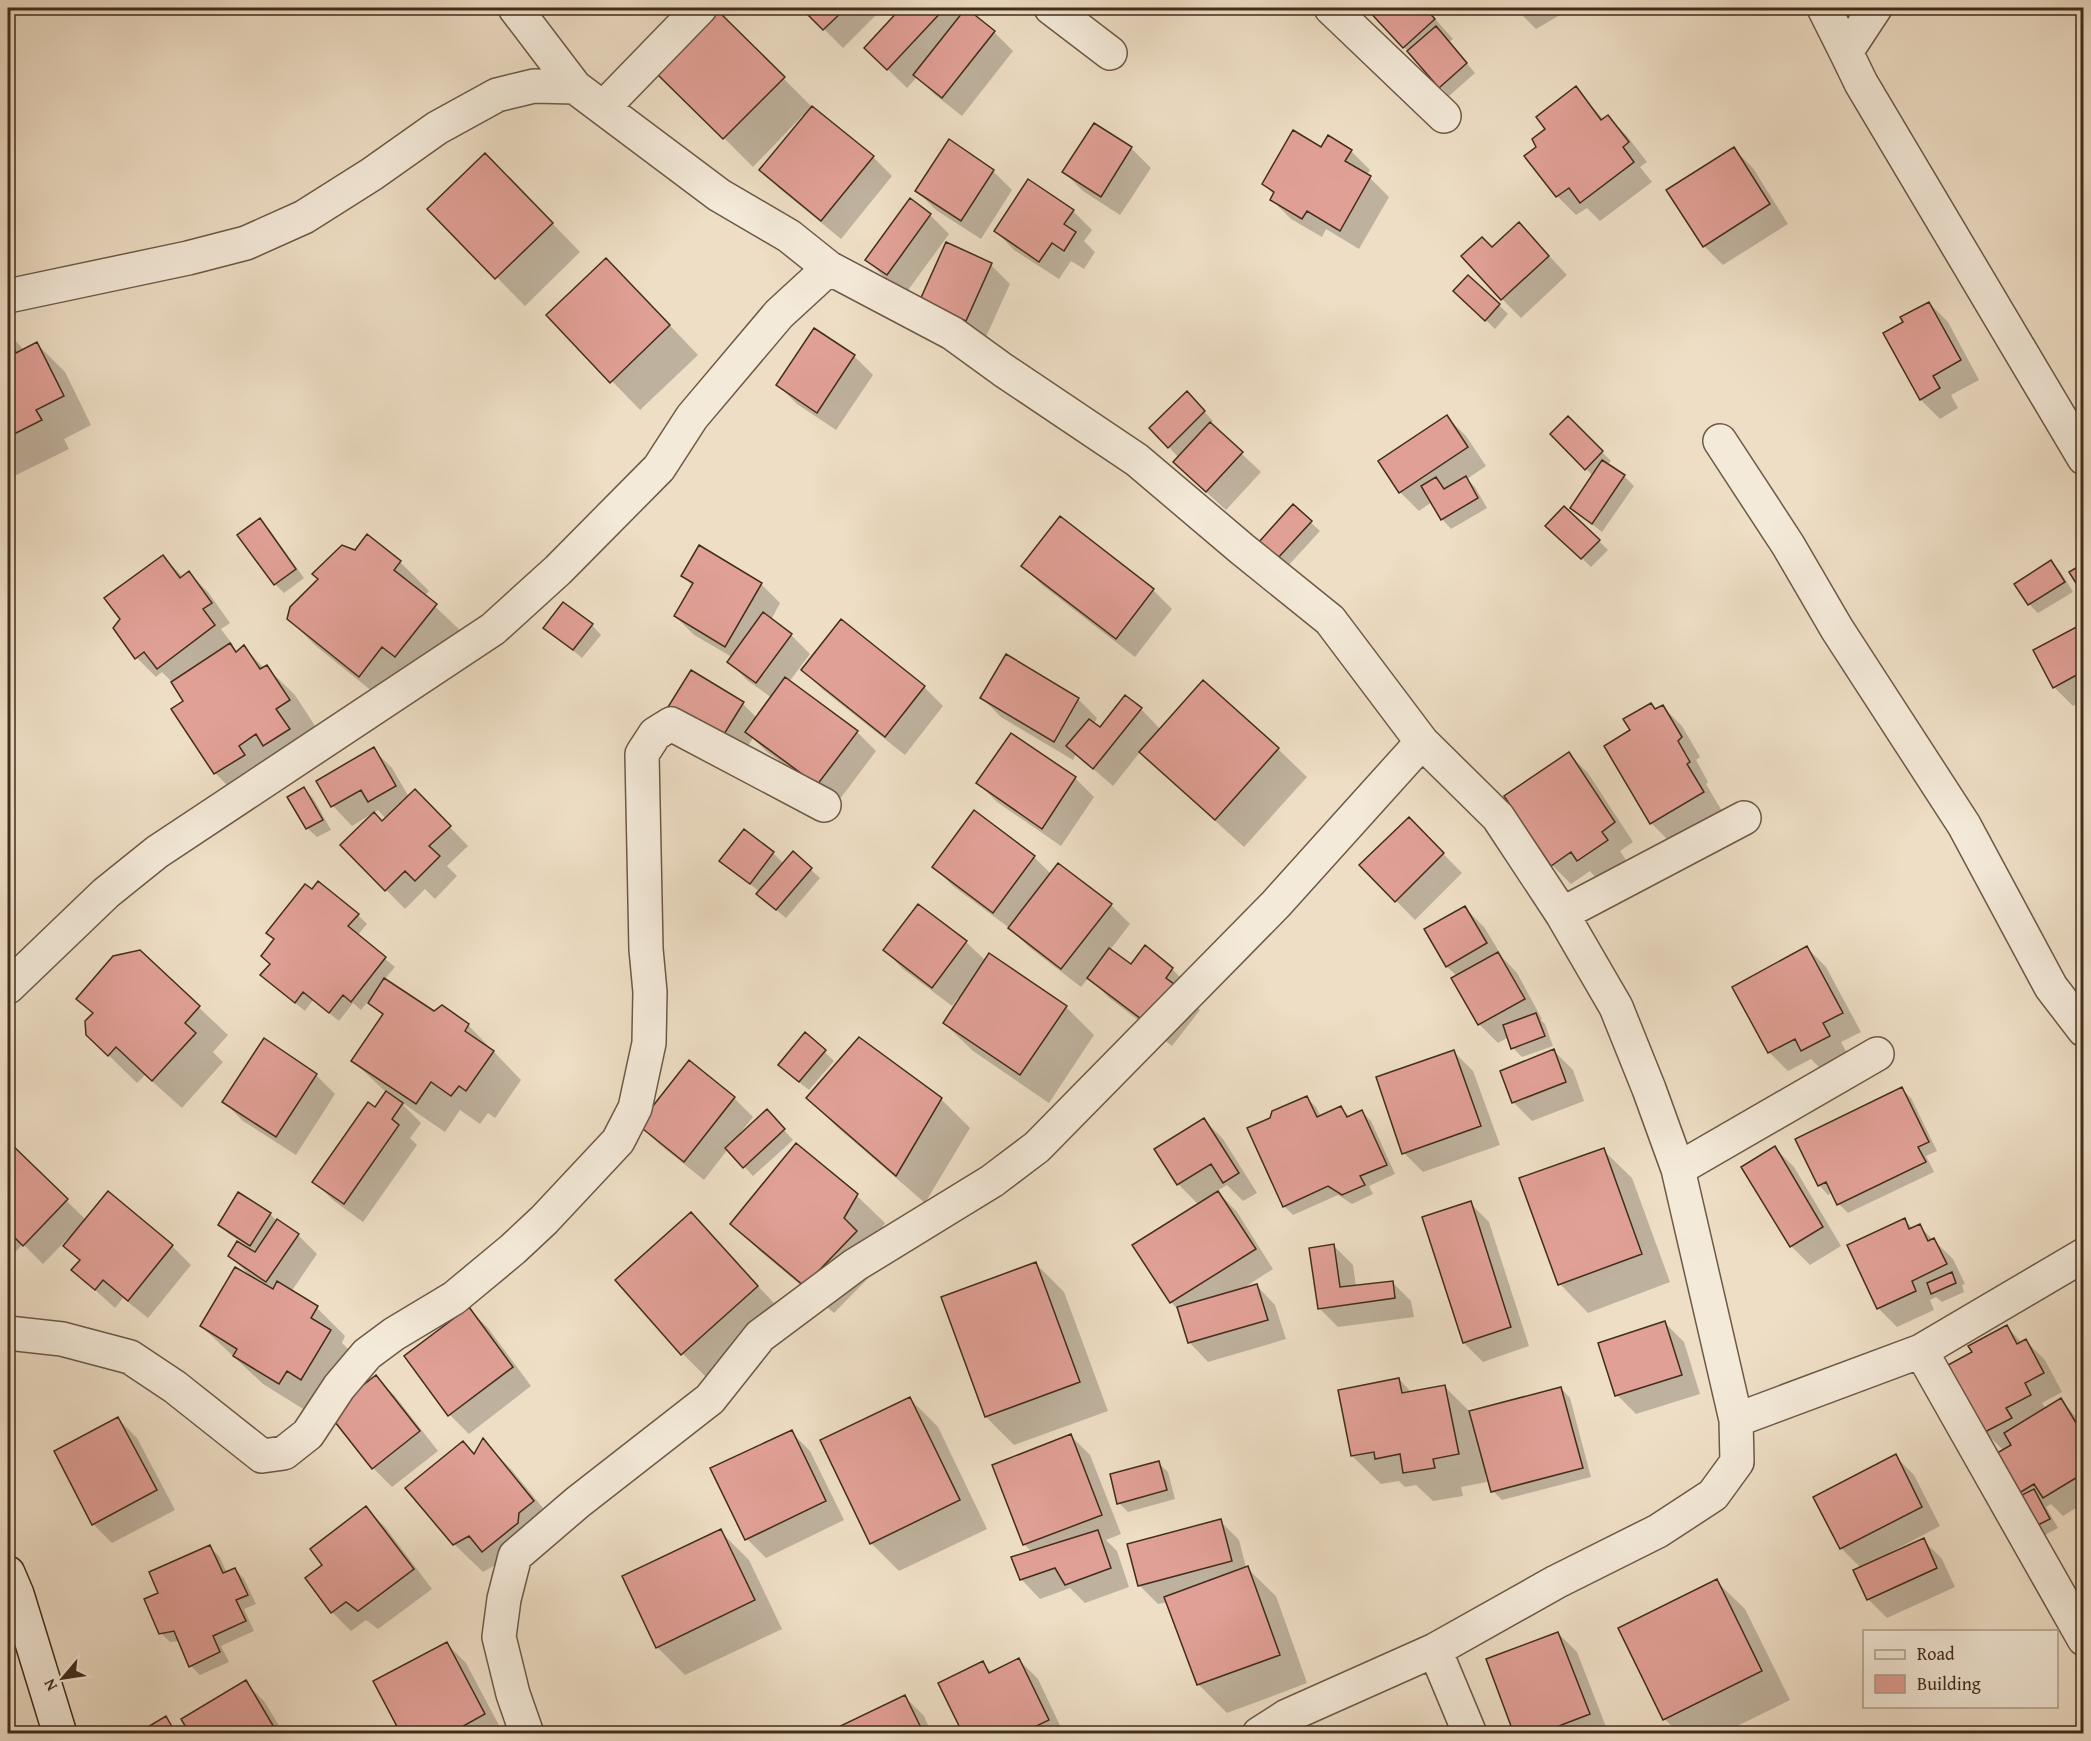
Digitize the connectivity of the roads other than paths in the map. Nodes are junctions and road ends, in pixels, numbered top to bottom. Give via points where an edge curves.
1 (515, 8) edge
2 (700, 8) edge
3 (1051, 8) edge
4 (1331, 8) edge
5 (1824, 8) edge
6 (1875, 8) edge
7 (1846, 52) junction
8 (1110, 53) dead end
9 (575, 87) junction
10 (603, 108) junction
11 (1444, 116) dead end
12 (829, 268) junction
13 (8, 296) edge
14 (1720, 441) dead end
15 (2084, 458) edge
16 (1422, 742) junction
17 (824, 806) dead end
18 (1744, 818) dead end
19 (1562, 915) junction
20 (8, 987) edge
21 (2084, 1030) edge
22 (1877, 1054) dead end
23 (1678, 1169) junction
24 (2084, 1255) edge
25 (8, 1333) edge
26 (1922, 1350) junction
27 (1736, 1420) junction
28 (8, 1573) edge
29 (2084, 1640) edge
30 (1435, 1650) junction
31 (1290, 1725) edge
32 (60, 1734) edge
33 (527, 1734) edge
34 (1259, 1734) edge
35 (1470, 1734) edge

1 - 9 street
2 - 10 street
3 - 8 street
4 - 11 street
5 - 7 street
6 - 7 street
7 - 15 street via 1860,83
9 - 10 street
9 - 13 street via 534,86 497,95 437,128 304,217 246,243
10 - 12 street via 719,195 789,236
12 - 16 street via 952,333 1137,460 1330,620
12 - 20 street via 779,314 692,417 659,468 493,629 157,852 106,893
14 - 21 street via 1964,825 2051,987
16 - 19 street via 1498,817
16 - 33 street via 1276,904 1037,1147 992,1181 855,1265 760,1336 710,1399 515,1556 499,1637
17 - 25 street via 670,724 655,734 642,754 649,1043 635,1108 618,1141 513,1249 454,1298 367,1354 308,1434 284,1453 262,1456 130,1357 62,1339
18 - 19 street
19 - 23 street via 1616,1006
22 - 23 street
23 - 27 street
24 - 26 street
26 - 27 street
26 - 29 street
27 - 30 street via 1737,1462 1713,1495 1658,1531 1556,1582
28 - 32 street
30 - 31 street
30 - 35 street
31 - 34 street

